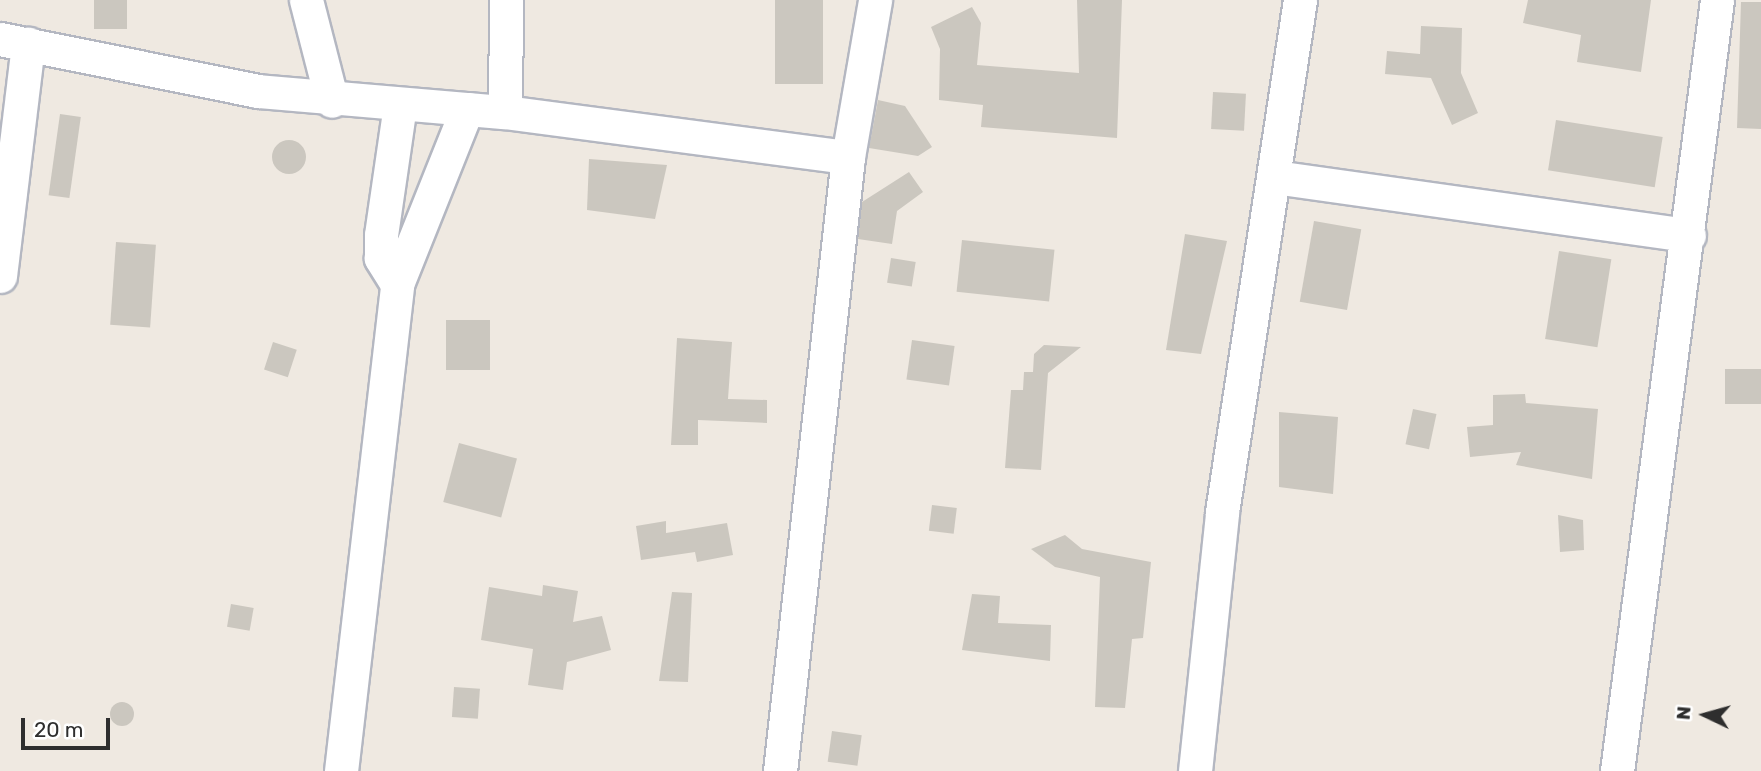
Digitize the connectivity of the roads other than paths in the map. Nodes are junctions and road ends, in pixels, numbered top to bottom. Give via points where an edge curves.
1 (306, 0) edge
2 (506, 0) edge
3 (875, 0) edge
4 (1300, 0) edge
5 (1717, 0) edge
6 (14, 41) edge
7 (332, 101) junction
8 (400, 105) junction
9 (467, 109) junction
10 (505, 112) junction
11 (848, 157) junction
12 (1274, 177) junction
13 (1689, 235) junction
14 (0, 275) edge
15 (397, 284) junction
16 (341, 771) edge
17 (780, 771) edge
18 (1195, 771) edge
19 (1616, 771) edge

1 - 7 street
2 - 10 street
3 - 11 street
4 - 12 street
5 - 13 street
6 - 7 street
6 - 14 street
7 - 8 street
8 - 9 street
8 - 15 street via 381,235 381,258
9 - 10 street
9 - 15 street
10 - 11 street
11 - 17 street
12 - 13 street
12 - 18 street via 1222,512
13 - 19 street
15 - 16 street

